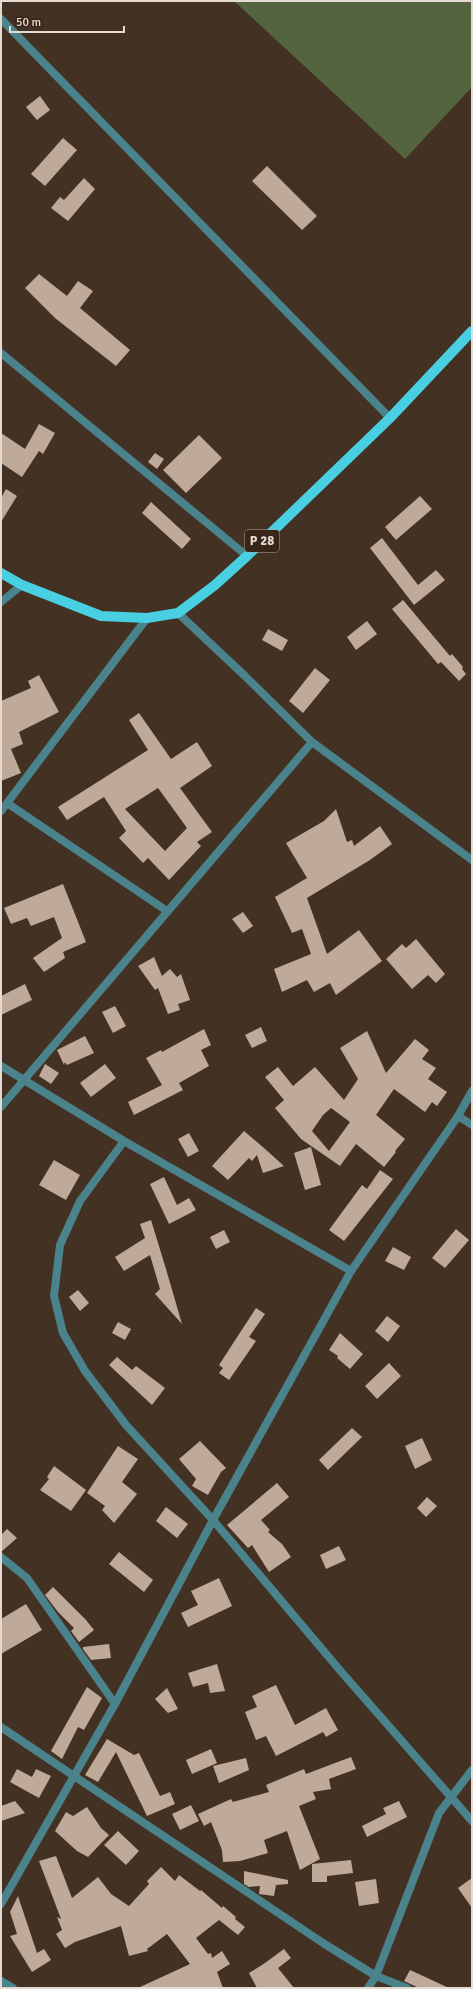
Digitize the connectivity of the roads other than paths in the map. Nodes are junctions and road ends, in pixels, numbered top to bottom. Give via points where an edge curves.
1 (1, 19) edge
2 (472, 331) edge
3 (1, 353) edge
4 (390, 418) junction
5 (248, 556) junction
6 (1, 573) edge
7 (22, 585) junction
8 (1, 602) edge
9 (178, 614) junction
10 (146, 618) junction
11 (312, 742) junction
12 (7, 803) junction
13 (1, 811) edge
14 (472, 860) edge
15 (167, 911) junction
16 (1, 1066) edge
17 (24, 1078) junction
18 (472, 1091) edge
19 (1, 1107) edge
20 (458, 1116) junction
21 (472, 1125) edge
22 (124, 1141) junction
23 (351, 1271) junction
24 (213, 1520) junction
25 (1, 1557) edge
26 (115, 1704) junction
27 (1, 1727) edge
28 (472, 1770) edge
29 (74, 1776) junction
30 (450, 1796) junction
31 (472, 1821) edge
32 (1, 1904) edge
33 (376, 1976) junction
34 (1, 1981) edge
35 (13, 1988) edge
36 (368, 1988) edge
37 (407, 1988) edge

1 - 4 street
2 - 4 main road, P 28
3 - 5 street
4 - 5 main road, P 28
5 - 9 main road, P 28
6 - 7 main road
7 - 8 street
7 - 10 main road via 101,616
9 - 10 main road
9 - 11 street
10 - 12 street
11 - 14 street
11 - 15 street
12 - 13 street
12 - 15 street
15 - 17 street
16 - 17 street
17 - 19 street
17 - 22 street
18 - 20 street
20 - 21 street
20 - 23 street
22 - 23 street
22 - 24 street via 80,1201 60,1245 54,1296 63,1333 85,1371 126,1425
23 - 24 street
24 - 26 street
24 - 30 street
25 - 26 street via 27,1578
26 - 29 street
27 - 29 street
28 - 30 street
29 - 32 street
29 - 33 street
30 - 31 street
30 - 33 street via 439,1813
33 - 36 street
33 - 37 street
34 - 35 street

